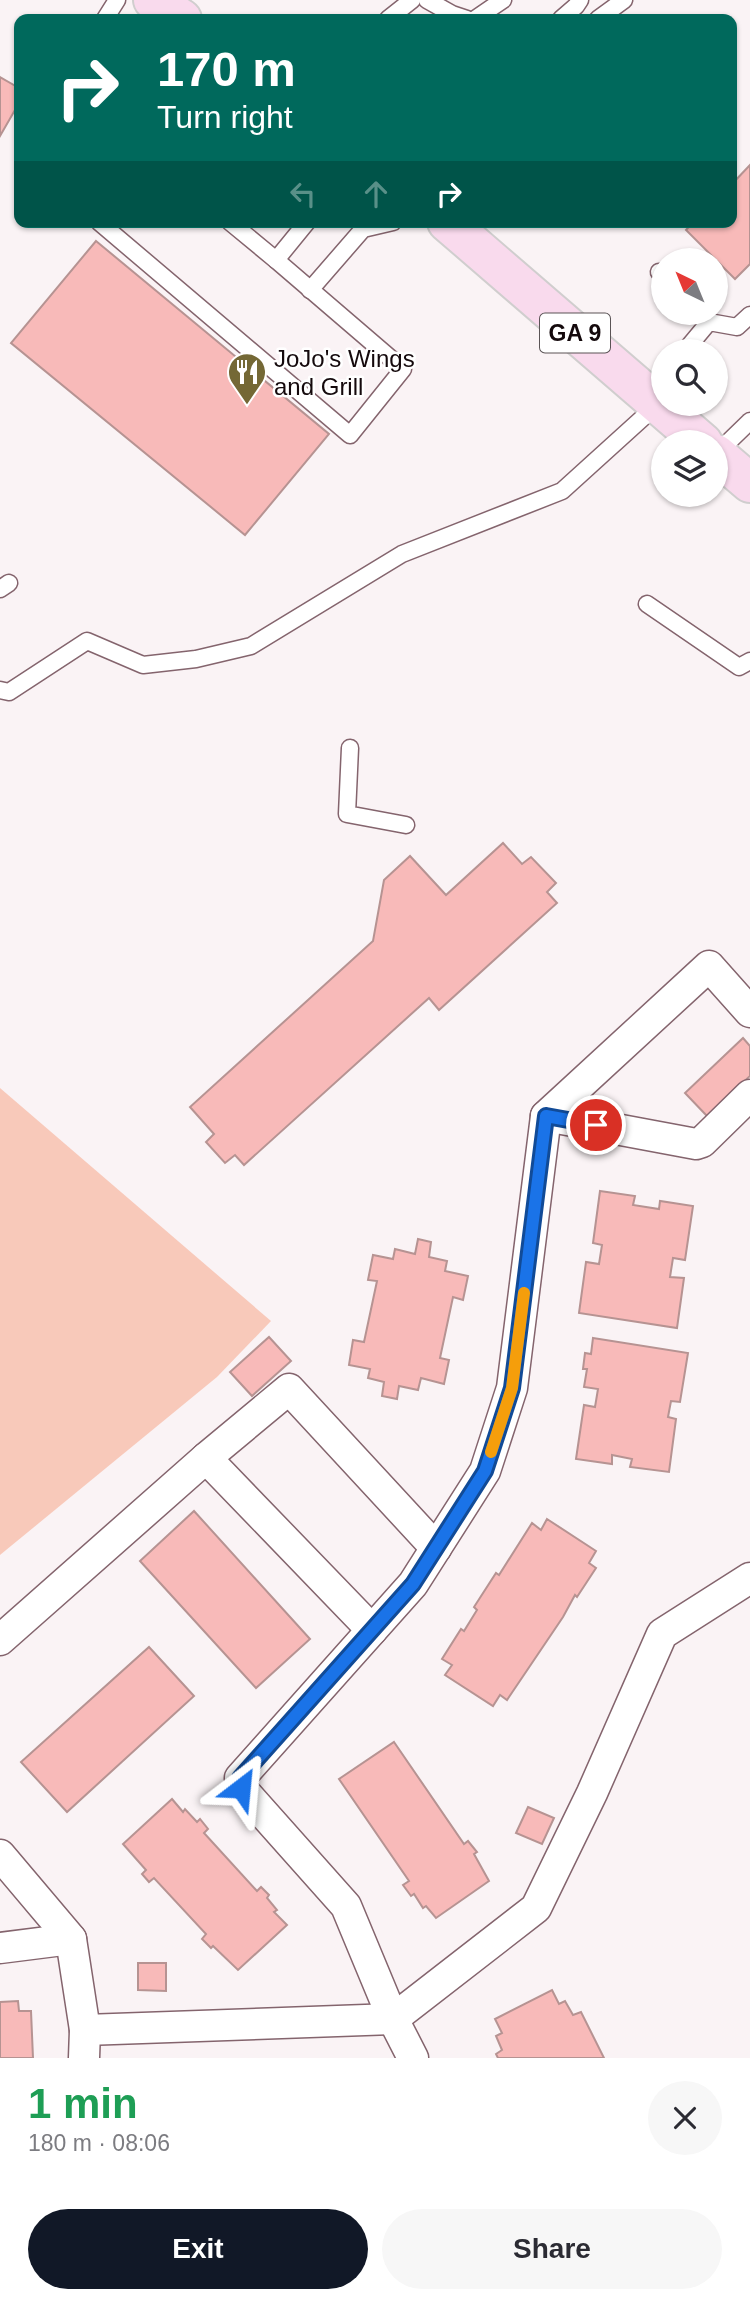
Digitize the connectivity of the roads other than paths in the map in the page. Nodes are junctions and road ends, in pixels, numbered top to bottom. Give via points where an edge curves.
1 (412, 0) edge
2 (424, 0) edge
3 (503, 0) edge
4 (580, 0) edge
5 (624, 0) edge
6 (394, 14) edge
7 (452, 14) edge
8 (482, 14) edge
9 (567, 14) edge
10 (605, 14) edge
11 (106, 228) edge
12 (237, 228) edge
13 (302, 228) edge
14 (367, 228) edge
15 (454, 228) edge
16 (276, 260) junction
17 (310, 290) junction
18 (750, 315) edge
19 (728, 324) edge
20 (651, 392) edge
21 (651, 398) edge
22 (675, 416) edge
23 (750, 421) edge
24 (690, 430) edge
25 (728, 442) edge
26 (728, 464) edge
27 (750, 483) edge
28 (647, 604) dead end
29 (750, 661) edge
30 (0, 690) edge
31 (350, 748) dead end
32 (406, 825) dead end
33 (750, 1012) edge
34 (750, 1095) edge
35 (546, 1116) junction
36 (206, 1458) junction
37 (436, 1548) junction
38 (750, 1578) edge
39 (372, 1630) junction
40 (0, 1640) edge
41 (0, 1855) edge
42 (71, 1939) junction
43 (0, 1948) edge
44 (393, 2019) junction
45 (84, 2044) edge
46 (413, 2058) edge

1 - 6 lane
2 - 7 lane
3 - 8 lane
4 - 9 lane
5 - 10 lane
11 - 17 lane via 350,435 403,369
12 - 16 lane
13 - 16 lane
14 - 17 lane
15 - 20 main road, GA 9
16 - 17 lane
18 - 19 lane via 737,327
21 - 30 lane via 562,491 402,554 251,646 143,665 87,641 9,692
22 - 24 main road, GA 9
23 - 25 lane
26 - 27 main road
28 - 29 lane via 739,667
31 - 32 lane via 347,814
33 - 35 street via 709,966
34 - 35 street via 696,1144
35 - 37 street via 512,1388 485,1471
36 - 37 street via 290,1390
36 - 39 street
36 - 40 street
37 - 39 street via 413,1584
38 - 44 street via 662,1634 536,1908
39 - 44 street via 240,1778 241,1788 346,1906
41 - 42 street
42 - 43 street
42 - 45 street
44 - 45 street
44 - 46 street

